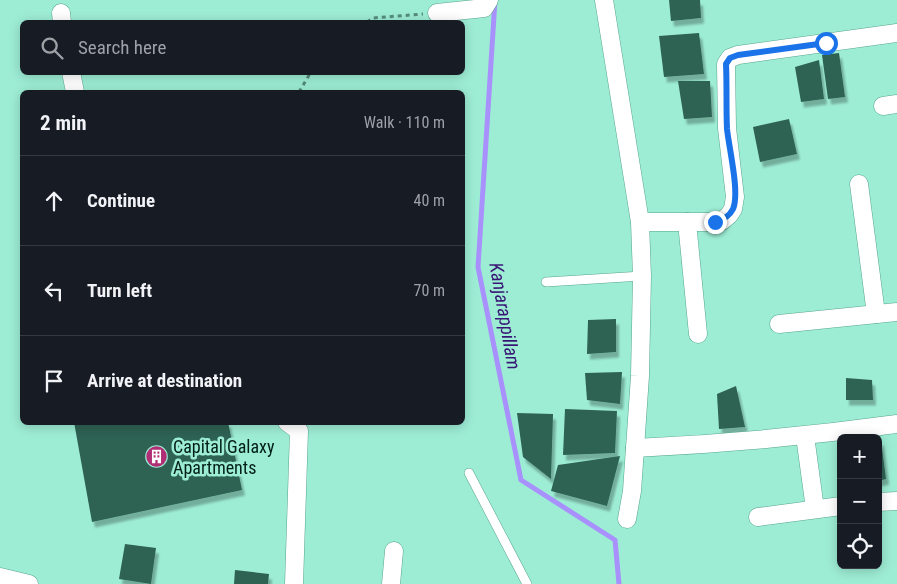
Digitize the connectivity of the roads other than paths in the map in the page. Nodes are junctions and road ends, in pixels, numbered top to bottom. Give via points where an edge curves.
1 (489, 0) edge
2 (604, 0) edge
3 (437, 13) road end
4 (897, 33) edge
5 (72, 75) edge
6 (75, 90) edge
7 (859, 184) dead end
8 (640, 222) junction
9 (687, 222) junction
10 (642, 276) junction
11 (546, 282) dead end
12 (897, 312) edge
13 (876, 314) junction
14 (779, 324) dead end
15 (698, 334) dead end
16 (897, 424) edge
17 (291, 425) edge
18 (805, 436) junction
19 (635, 448) junction
20 (469, 473) dead end
21 (897, 500) edge
22 (882, 502) edge
23 (837, 506) edge
24 (815, 508) junction
25 (758, 517) dead end
26 (627, 519) dead end
27 (394, 551) dead end
28 (0, 577) edge
29 (28, 584) edge
30 (294, 584) edge
31 (391, 584) edge
32 (527, 584) edge

1 - 3 street via 484,8
2 - 8 street
4 - 9 street via 730,58 726,64 727,128 735,197 733,209 722,220
5 - 6 street
7 - 13 street
8 - 9 street
8 - 10 street
9 - 15 street
10 - 11 lane
10 - 19 street
12 - 13 street
13 - 14 street
16 - 18 street
17 - 30 street via 299,431
18 - 19 street
18 - 24 street
19 - 26 street
20 - 32 lane
21 - 22 street
23 - 24 street
24 - 25 street
27 - 31 street
28 - 29 street

